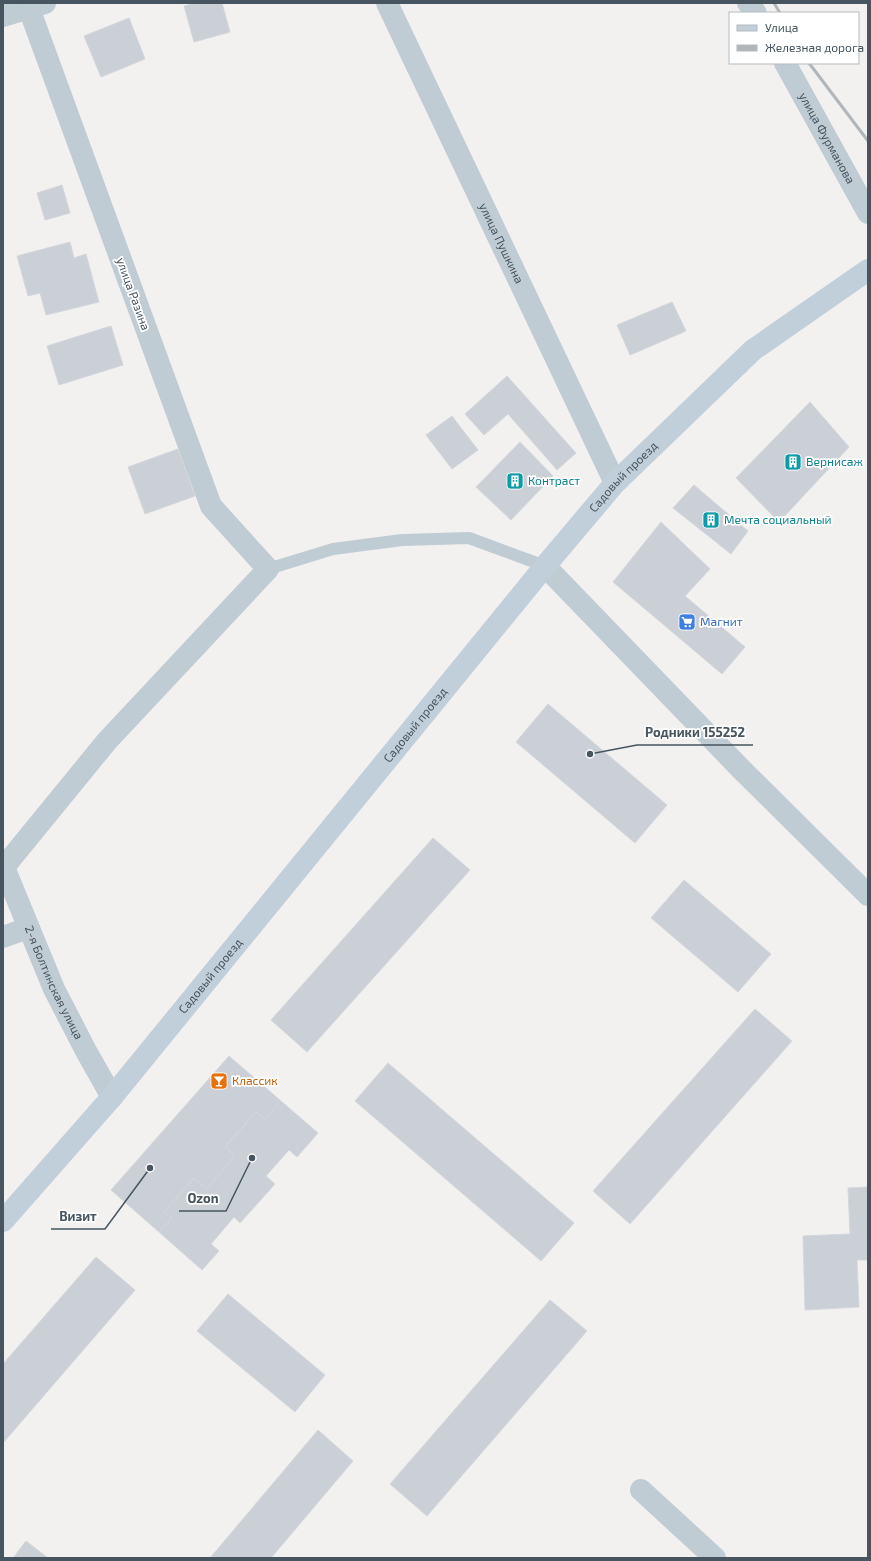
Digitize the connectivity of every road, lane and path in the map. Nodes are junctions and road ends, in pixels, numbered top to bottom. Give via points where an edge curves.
1 (387, 3) edge
2 (748, 3) edge
3 (34, 5) edge
4 (755, 12) edge
5 (3, 16) edge
6 (786, 64) edge
7 (868, 213) edge
8 (868, 270) edge
9 (615, 483) junction
10 (545, 566) junction
11 (268, 569) junction
12 (3, 866) edge
13 (868, 895) edge
14 (28, 928) junction
15 (3, 937) edge
16 (112, 1097) junction
17 (3, 1221) edge
18 (641, 1490) dead end
19 (715, 1558) edge

1 - 9 street, улица Пушкина
2 - 4 street
3 - 5 street
3 - 11 street, улица Разина via 211,506
6 - 7 street, улица Фурманова
8 - 9 main road, Садовый проезд via 753,350
9 - 10 main road, Садовый проезд
10 - 11 lane via 469,538 402,540 333,549
10 - 13 street via 734,762
10 - 16 main road, Садовый проезд
11 - 12 street via 107,740
12 - 14 street, 2-я Болтинская улица
14 - 15 street
14 - 16 street, 2-я Болтинская улица via 54,989
16 - 17 main road, Садовый проезд
18 - 19 street

